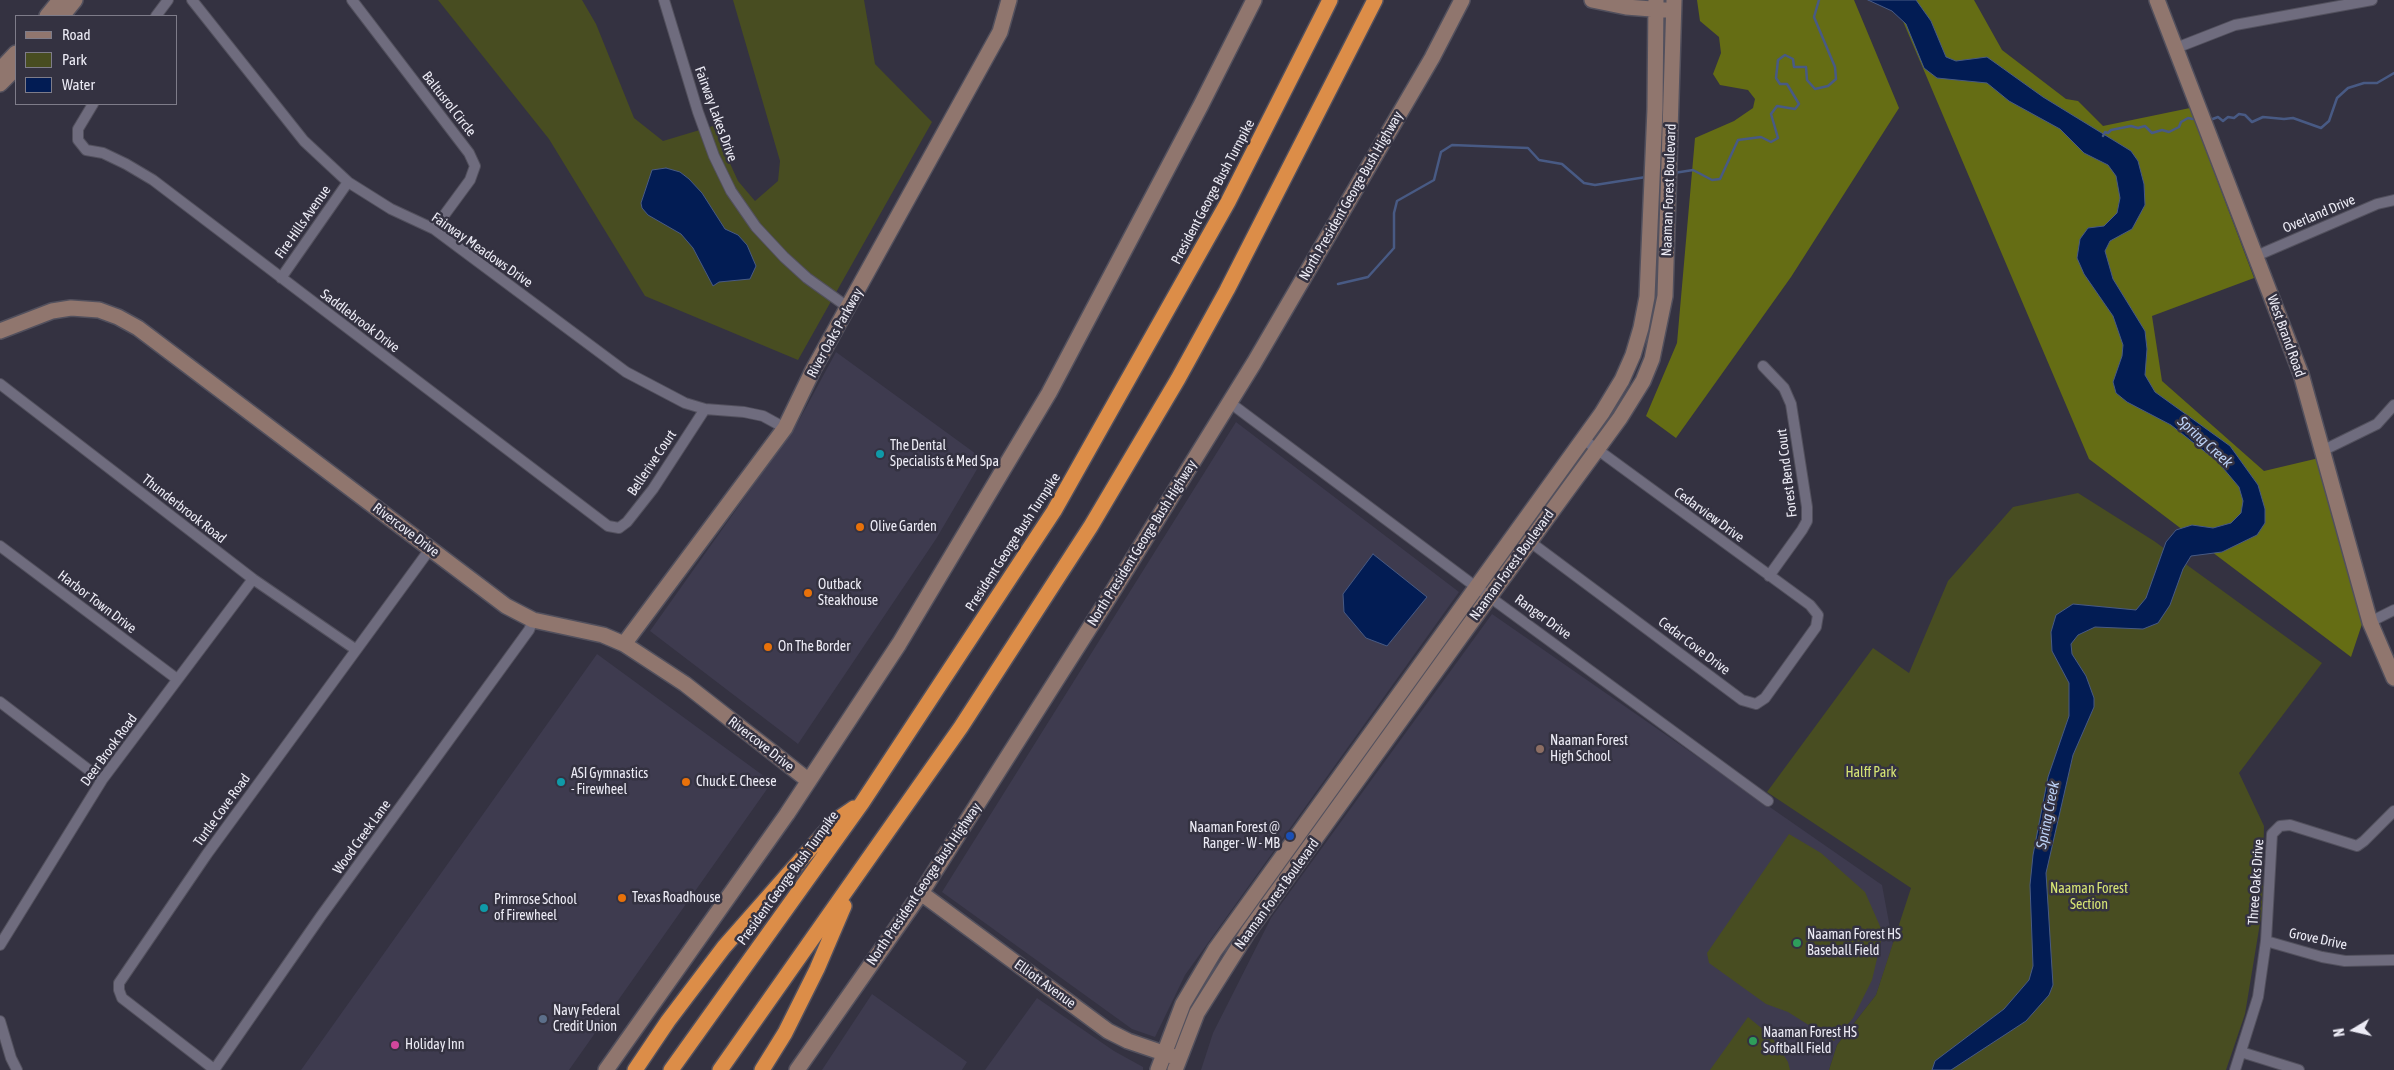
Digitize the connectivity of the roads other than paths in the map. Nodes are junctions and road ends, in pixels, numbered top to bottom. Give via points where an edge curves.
1 (168, 0) edge
2 (192, 0) edge
3 (352, 0) edge
4 (664, 0) edge
5 (1009, 0) edge
6 (1254, 0) edge
7 (1330, 0) edge
8 (1375, 0) edge
9 (1455, 0) edge
10 (1462, 0) edge
11 (1470, 0) edge
12 (1592, 0) edge
13 (2157, 0) edge
14 (2372, 0) edge
15 (2338, 3) edge
16 (64, 4) edge
17 (1656, 5) edge
18 (1674, 5) edge
19 (48, 15) edge
20 (157, 15) edge
21 (2176, 48) junction
22 (15, 54) edge
23 (1432, 58) junction
24 (15, 69) edge
25 (0, 70) edge
26 (0, 84) edge
27 (92, 105) edge
28 (348, 182) junction
29 (2394, 200) edge
30 (434, 229) junction
31 (2256, 256) junction
32 (280, 278) junction
33 (1647, 297) junction
34 (1664, 298) junction
35 (849, 308) junction
36 (0, 331) edge
37 (1763, 366) dead end
38 (0, 384) edge
39 (1230, 402) junction
40 (2394, 405) edge
41 (705, 409) junction
42 (785, 428) junction
43 (1582, 439) junction
44 (1596, 450) junction
45 (2324, 450) junction
46 (618, 528) joint
47 (1529, 541) junction
48 (0, 546) edge
49 (430, 549) junction
50 (1770, 576) junction
51 (253, 579) junction
52 (1476, 587) junction
53 (1490, 596) junction
54 (2394, 610) edge
55 (1818, 615) joint
56 (533, 620) junction
57 (2370, 622) junction
58 (624, 644) junction
59 (355, 649) junction
60 (2394, 678) edge
61 (177, 679) junction
62 (0, 702) edge
63 (102, 780) junction
64 (809, 781) junction
65 (1768, 801) dead end
66 (862, 802) junction
67 (2394, 811) edge
68 (855, 879) junction
69 (921, 893) junction
70 (1238, 919) junction
71 (1250, 930) junction
72 (2266, 941) junction
73 (0, 945) edge
74 (2394, 960) edge
75 (0, 1021) edge
76 (2, 1036) edge
77 (2241, 1052) junction
78 (1163, 1053) junction
79 (1176, 1064) edge
80 (17, 1070) edge
81 (215, 1070) edge
82 (606, 1070) edge
83 (635, 1070) edge
84 (671, 1070) edge
85 (720, 1070) edge
86 (762, 1070) edge
87 (797, 1070) edge
88 (1158, 1070) edge
89 (2235, 1070) edge
90 (2299, 1070) edge

1 - 20 street
2 - 28 street, Fairway Meadows Drive via 304,141
3 - 30 street, Baltusrol Circle via 469,153 475,166 470,180
4 - 35 street, Fairway Lakes Drive via 698,112 714,156 732,191 756,226 784,257
5 - 35 main road, River Oaks Parkway via 1000,32
6 - 64 main road via 1049,393 899,644
7 - 66 highway, President George Bush Turnpike via 1228,202 1054,511
8 - 68 highway via 1243,260 1135,453 1004,664
9 - 23 main road via 1434,44
10 - 23 main road, North President George Bush Highway
11 - 23 main road via 1440,53
12 - 17 main road via 1626,8
13 - 21 main road, West Brand Road
14 - 15 street
15 - 21 street via 2235,25
16 - 19 main road
17 - 18 main road
17 - 33 main road, Naaman Forest Boulevard
18 - 34 main road, Naaman Forest Boulevard
21 - 31 main road, West Brand Road
22 - 25 main road
23 - 39 main road, North President George Bush Highway
24 - 26 main road
27 - 32 street, Saddlebrook Drive via 78,129 78,140 86,150 103,153 153,180
28 - 30 street, Fairway Meadows Drive via 391,210
28 - 32 street, Fire Hills Avenue
29 - 31 street, Overland Drive via 2377,204
30 - 41 street, Fairway Meadows Drive via 626,372 685,403
31 - 45 main road, West Brand Road via 2301,374
32 - 46 street, Saddlebrook Drive via 608,526
33 - 34 main road
33 - 43 main road, Naaman Forest Boulevard via 1633,355 1622,380
34 - 44 main road, Naaman Forest Boulevard via 1652,359 1620,418
35 - 42 main road, River Oaks Parkway via 813,370
36 - 49 main road, Rivercove Drive via 52,311 71,308 99,310 118,317 138,328
37 - 50 street, Forest Bend Court via 1784,388 1791,404 1807,507 1807,521
38 - 51 street, Thunderbrook Road
39 - 52 street, Ranger Drive
39 - 69 main road, North President George Bush Highway
40 - 45 street via 2378,424
41 - 42 street, Fairway Meadows Drive via 763,416
41 - 46 street, Bellerive Court via 653,488 627,522
42 - 58 main road, River Oaks Parkway
43 - 44 street, Cedarview Drive
43 - 52 main road, Naaman Forest Boulevard
44 - 47 main road, Naaman Forest Boulevard
44 - 50 street, Cedarview Drive
45 - 57 main road, West Brand Road
47 - 53 main road, Naaman Forest Boulevard
47 - 55 street, Cedar Cove Drive via 1742,700 1756,704 1766,698 1816,628
48 - 61 street, Harbor Town Drive
49 - 56 main road, Rivercove Drive via 506,606
49 - 59 street, Turtle Cove Road
50 - 55 street, Cedarview Drive via 1810,605
51 - 59 street, Thunderbrook Road
51 - 61 street, Deer Brook Road
52 - 53 street, Ranger Drive
52 - 70 main road, Naaman Forest Boulevard
53 - 65 street, Ranger Drive
53 - 71 main road, Naaman Forest Boulevard
54 - 57 street
56 - 58 main road, Rivercove Drive via 603,635
56 - 81 street, Wood Creek Lane via 529,630 321,916
57 - 60 main road, West Brand Road
58 - 64 main road, Rivercove Drive via 685,684
59 - 81 street, Turtle Cove Road via 119,983 122,998
61 - 63 street, Deer Brook Road
62 - 63 street
63 - 73 street, Deer Brook Road
64 - 82 main road
66 - 83 highway via 835,821 743,924 678,1007
66 - 84 highway, President George Bush Turnpike
67 - 72 street, Three Oaks Drive via 2357,846 2290,825 2275,829 2272,834
68 - 85 highway
68 - 86 highway via 817,969 785,1033
69 - 78 main road, Elliott Avenue via 1108,1031 1128,1042
69 - 87 main road, North President George Bush Highway
70 - 71 main road
70 - 78 main road, Naaman Forest Boulevard via 1196,980
71 - 79 main road, Naaman Forest Boulevard via 1197,1013
72 - 74 street, Grove Drive via 2344,961
72 - 77 street, Three Oaks Drive via 2258,996
75 - 76 street
76 - 80 street
77 - 89 street, Three Oaks Drive
77 - 90 street
78 - 79 main road, Elliott Avenue
78 - 88 main road, Naaman Forest Boulevard

